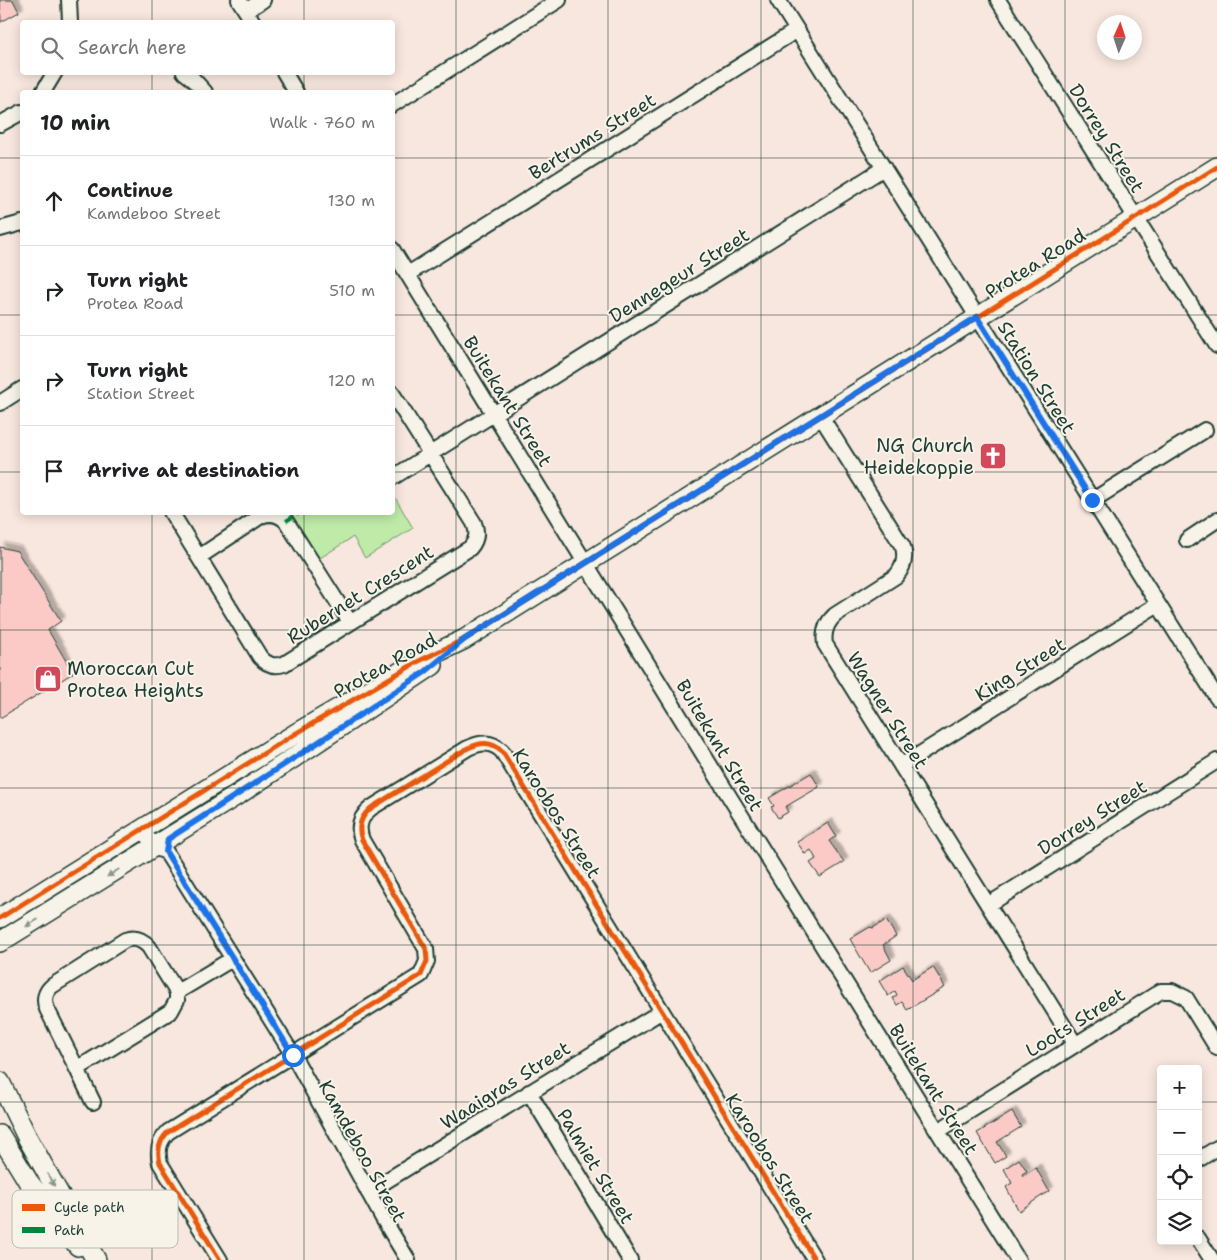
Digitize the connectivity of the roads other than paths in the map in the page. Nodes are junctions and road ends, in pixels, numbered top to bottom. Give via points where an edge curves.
1 (69, 0) edge
2 (263, 0) edge
3 (559, 0) edge
4 (778, 0) edge
5 (998, 0) edge
6 (246, 11) edge
7 (70, 20) edge
8 (797, 30) junction
9 (53, 75) edge
10 (187, 75) edge
11 (286, 75) edge
12 (44, 90) edge
13 (203, 90) edge
14 (295, 90) edge
15 (395, 103) edge
16 (20, 116) edge
17 (0, 124) edge
18 (1217, 167) edge
19 (884, 168) junction
20 (1136, 219) junction
21 (20, 224) edge
22 (0, 229) edge
23 (395, 254) edge
24 (408, 274) junction
25 (977, 317) junction
26 (1217, 346) edge
27 (20, 390) edge
28 (395, 397) edge
29 (0, 404) edge
30 (494, 413) junction
31 (820, 415) junction
32 (1205, 430) dead end
33 (430, 454) junction
34 (395, 476) edge
35 (1092, 500) junction
36 (173, 515) edge
37 (265, 515) edge
38 (278, 515) edge
39 (1217, 520) edge
40 (1187, 540) dead end
41 (199, 557) junction
42 (586, 563) junction
43 (1158, 604) junction
44 (350, 622) junction
45 (465, 639) junction
46 (1217, 698) edge
47 (1217, 761) edge
48 (901, 766) junction
49 (150, 825) junction
50 (163, 846) junction
51 (988, 905) junction
52 (0, 918) edge
53 (0, 942) edge
54 (232, 958) junction
55 (177, 992) junction
56 (662, 1011) junction
57 (1075, 1044) junction
58 (1217, 1048) edge
59 (293, 1055) junction
60 (77, 1069) junction
61 (0, 1082) edge
62 (529, 1092) junction
63 (93, 1102) dead end
64 (938, 1131) junction
65 (0, 1135) edge
66 (1217, 1148) edge
67 (1202, 1157) edge
68 (35, 1190) edge
69 (56, 1190) edge
70 (177, 1190) edge
71 (178, 1192) edge
72 (368, 1192) junction
73 (1202, 1244) edge
74 (81, 1248) edge
75 (89, 1248) edge
76 (90, 1260) edge
77 (96, 1260) edge
78 (220, 1260) edge
79 (408, 1260) edge
80 (630, 1260) edge
81 (816, 1260) edge
82 (1018, 1260) edge
83 (1212, 1260) edge

1 - 7 street
2 - 6 street
3 - 15 street
4 - 8 street, Station Street
5 - 20 street, Dorrey Street
8 - 19 street, Station Street
8 - 24 street, Bertrums Street
9 - 12 street
10 - 13 street
11 - 14 street
16 - 17 street
18 - 20 street, Protea Road
19 - 25 street, Station Street
19 - 30 street, Dennegeur Street
20 - 25 street, Protea Road
20 - 26 street, Dorrey Street
21 - 22 street
23 - 24 street, Buitekant Street
24 - 30 street, Buitekant Street
25 - 31 street, Protea Road
25 - 35 street, Station Street
27 - 29 street
28 - 33 street, Rubernet Crescent
30 - 33 street, Dennegeur Street
30 - 42 street, Buitekant Street
31 - 42 street, Protea Road
31 - 48 street, Wagner Street via 905,555 896,576 835,615 824,636 828,651
32 - 35 street
33 - 34 street, Dennegeur Street
33 - 44 street, Rubernet Crescent via 474,523 475,542
35 - 43 street, Station Street
36 - 41 street, Rubernet Crescent
37 - 41 street
38 - 44 street via 286,521
39 - 40 street
41 - 44 street, Rubernet Crescent via 260,657 268,664 284,664
42 - 45 street, Protea Road
42 - 64 street, Buitekant Street
43 - 46 street, Station Street
43 - 48 street, King Street
45 - 49 street, Protea Road via 419,661
45 - 50 street, Protea Road via 425,672
47 - 51 street, Dorrey Street
48 - 51 street, Wagner Street
49 - 50 street, Kamdeboo Street
49 - 52 street, Protea Road
50 -> 53 street, Protea Road
50 - 54 street, Kamdeboo Street
51 - 57 street, Wagner Street
54 - 55 street
54 - 59 street, Kamdeboo Street
55 - 60 street via 171,1011
55 - 60 street via 149,947 134,938 125,940 49,989 45,1004
56 - 59 street, Karoobos Street via 502,751 495,745 482,743 468,748 371,808 364,813 360,824 362,840 426,949 424,972
56 - 62 street, Waaigras Street
56 - 81 street, Karoobos Street
57 - 58 street, Loots Street via 1155,993 1167,990 1181,994 1189,1002
57 - 64 street, Loots Street
59 - 70 street via 168,1132 158,1149 160,1163
59 - 72 street, Kamdeboo Street
60 - 63 street
61 -> 69 street
62 - 72 street, Waaigras Street
62 - 80 street, Palmiet Street
64 - 82 street, Buitekant Street
65 - 68 street
66 - 67 street
71 - 78 street
72 - 79 street, Kamdeboo Street
73 - 83 street
74 - 76 street
75 -> 77 street

